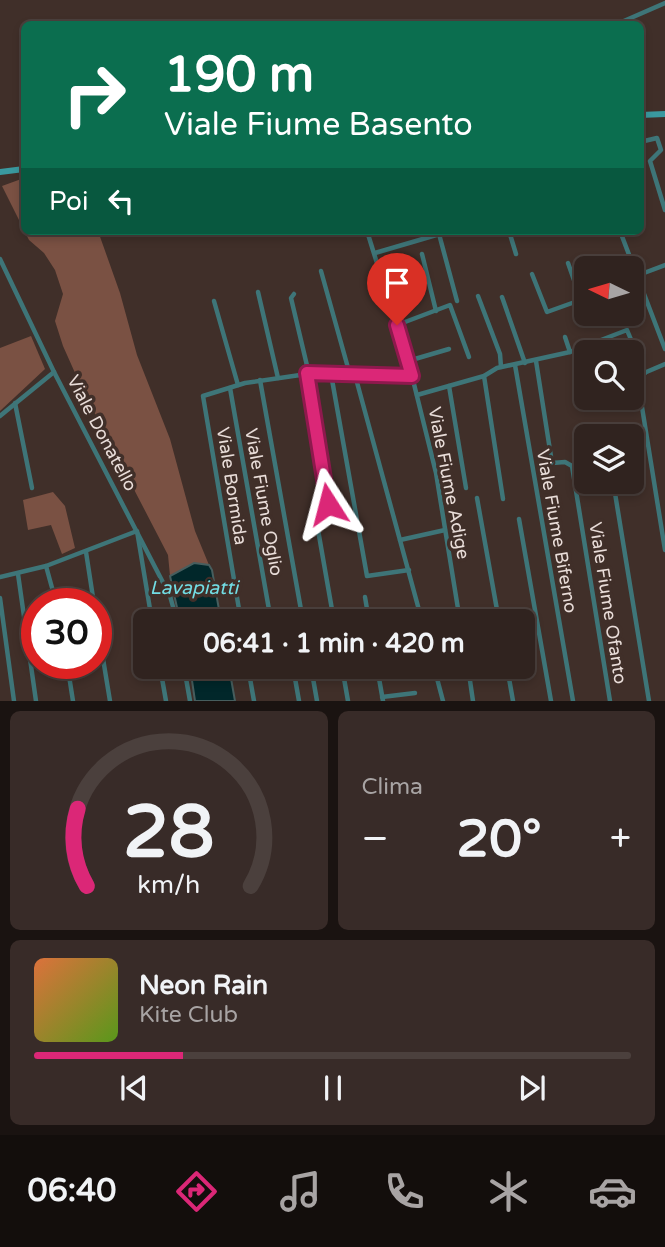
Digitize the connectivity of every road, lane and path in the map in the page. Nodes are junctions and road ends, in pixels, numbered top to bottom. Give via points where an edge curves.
1 (665, 3) edge
2 (624, 21) edge
3 (665, 114) edge
4 (644, 115) edge
5 (644, 140) edge
6 (21, 169) edge
7 (0, 172) edge
8 (665, 210) edge
9 (368, 235) edge
10 (436, 235) edge
11 (439, 235) edge
12 (510, 235) edge
13 (621, 235) edge
14 (375, 253) junction
15 (422, 254) dead end
16 (516, 254) dead end
17 (628, 256) edge
18 (0, 259) edge
19 (568, 264) dead end
20 (665, 265) edge
21 (321, 271) dead end
22 (532, 274) dead end
23 (644, 275) edge
24 (574, 277) edge
25 (258, 292) dead end
26 (294, 294) dead end
27 (478, 296) dead end
28 (502, 297) dead end
29 (644, 300) edge
30 (214, 301) dead end
31 (457, 301) dead end
32 (574, 303) edge
33 (436, 311) junction
34 (397, 325) junction
35 (565, 337) dead end
36 (449, 349) dead end
37 (665, 349) edge
38 (570, 352) junction
39 (469, 356) dead end
40 (536, 361) junction
41 (408, 362) junction
42 (525, 363) junction
43 (665, 364) edge
44 (515, 365) junction
45 (501, 367) junction
46 (54, 372) junction
47 (645, 373) junction
48 (308, 374) junction
49 (331, 374) junction
50 (353, 375) junction
51 (412, 376) junction
52 (484, 376) junction
53 (278, 378) junction
54 (260, 380) junction
55 (238, 385) junction
56 (449, 386) junction
57 (230, 388) junction
58 (417, 395) junction
59 (15, 403) junction
60 (0, 416) edge
61 (32, 488) dead end
62 (466, 488) dead end
63 (615, 494) edge
64 (477, 498) dead end
65 (503, 499) dead end
66 (519, 519) dead end
67 (445, 530) junction
68 (137, 531) junction
69 (400, 540) junction
70 (665, 550) edge
71 (86, 552) junction
72 (46, 566) junction
73 (409, 570) junction
74 (18, 574) junction
75 (0, 577) edge
76 (53, 588) edge
77 (92, 588) edge
78 (365, 597) dead end
79 (0, 598) edge
80 (150, 609) edge
81 (174, 609) edge
82 (239, 609) edge
83 (269, 609) edge
84 (301, 609) edge
85 (332, 609) edge
86 (367, 609) edge
87 (419, 609) edge
88 (458, 609) edge
89 (497, 609) edge
90 (70, 679) edge
91 (106, 679) edge
92 (162, 679) edge
93 (186, 679) edge
94 (250, 679) edge
95 (295, 679) edge
96 (313, 679) edge
97 (344, 679) edge
98 (379, 679) edge
99 (437, 679) edge
100 (470, 679) edge
101 (509, 679) edge
102 (415, 693) dead end
103 (382, 699) edge
104 (14, 701) edge
105 (36, 701) edge
106 (73, 701) edge
107 (110, 701) edge
108 (166, 701) edge
109 (190, 701) edge
110 (254, 701) edge
111 (299, 701) edge
112 (317, 701) edge
113 (348, 701) edge
114 (443, 701) edge
115 (473, 701) edge
116 (513, 701) edge
117 (551, 701) edge
118 (573, 701) edge
119 (610, 701) edge
120 (649, 701) edge

1 - 2 street
3 - 4 street
5 - 8 street via 657,138 662,150 650,161
6 - 7 street
9 - 14 street, Viale Fiume Adige
10 - 14 street
11 - 31 street
12 - 16 street
13 - 17 street
14 - 34 street, Viale Fiume Adige
15 - 33 street
18 - 46 street, Viale Donatello
19 - 24 street
20 - 23 street
21 - 50 street
22 - 32 street via 547,312
25 - 53 street
26 - 48 street via 291,298
27 - 45 street
28 - 42 street
29 - 37 street
30 - 55 street
33 - 34 street
33 - 39 street via 450,305
34 - 41 street, Viale Fiume Adige
35 - 38 street
36 - 41 street
38 - 40 street
38 - 47 street via 627,330
40 - 42 street
40 - 119 street, Viale Fiume Ofanto via 552,463 572,466
41 - 51 street, Viale Fiume Adige
42 - 44 street
43 - 47 street
44 - 45 street
44 - 118 street, Viale Fiume Biferno
45 - 52 street
46 - 59 street
46 - 68 street, Viale Donatello
47 - 70 street via 637,376
48 - 49 street
48 - 53 street
48 - 85 street via 328,504 314,507
49 - 50 street
49 - 73 street via 367,576
50 - 51 street
50 - 69 street
51 - 58 street, Viale Fiume Adige
52 - 56 street
52 - 65 street
53 - 54 street
54 - 55 street
54 - 84 street
55 - 57 street
56 - 58 street
56 - 62 street
57 - 82 street, Viale Bormida via 203,396
57 - 83 street, Viale Fiume Oglio
58 - 67 street, Viale Fiume Adige
59 - 60 street
59 - 61 street
63 - 120 street
64 - 89 street
66 - 117 street
67 - 69 street
67 - 88 street, Viale Fiume Adige
68 - 71 street
68 - 80 street
68 - 81 street, Viale Donatello
69 - 73 street
71 - 72 street
71 - 77 street
72 - 74 street
72 - 76 street
73 - 87 street
74 - 75 street
74 - 105 street
78 - 86 street
79 - 104 street
90 - 106 street
91 - 107 street
92 - 108 street
93 - 109 street
94 - 110 street
95 - 111 street
96 - 112 street
97 - 113 street
98 - 103 street
99 - 114 street
100 - 115 street
101 - 116 street
102 - 103 street

